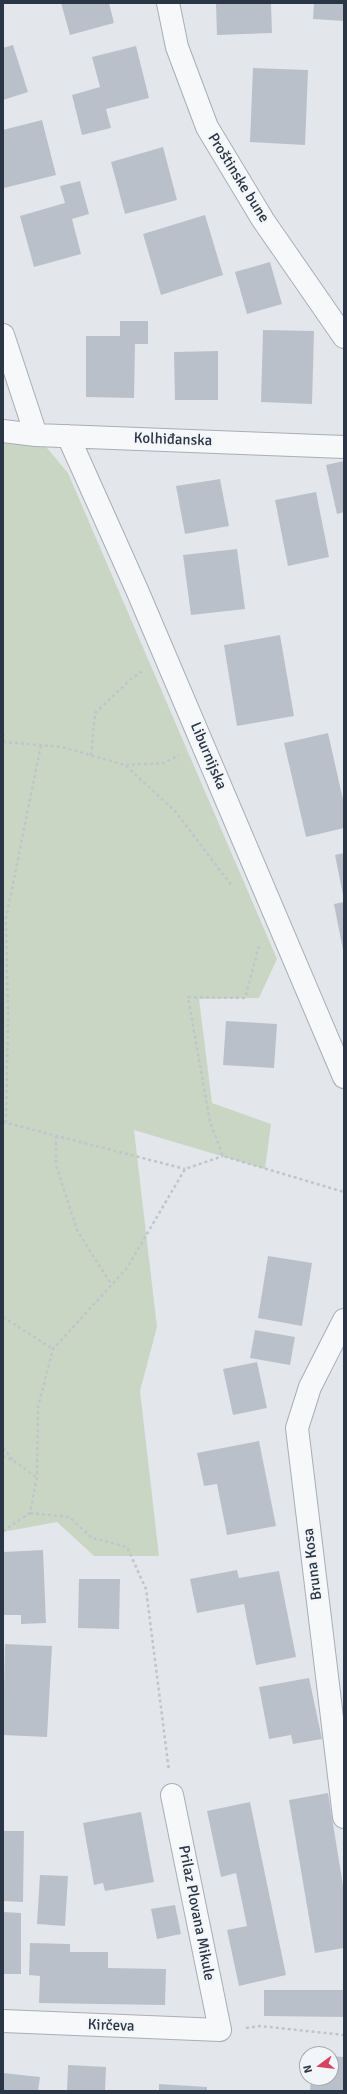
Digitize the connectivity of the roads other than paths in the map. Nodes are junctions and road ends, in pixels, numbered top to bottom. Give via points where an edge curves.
1 (168, 3) edge
2 (3, 335) edge
3 (344, 337) edge
4 (3, 430) edge
5 (36, 435) junction
6 (68, 436) junction
7 (344, 447) edge
8 (344, 1076) edge
9 (344, 1320) edge
10 (172, 1795) road end
11 (344, 1817) edge
12 (3, 2021) edge
13 (220, 2030) joint

1 - 3 street, Proštinske bune via 177,47 207,127 263,220
2 - 5 street
4 - 5 street, Kolhiđanska
5 - 6 street, Kolhiđanska
6 - 7 street, Kolhiđanska
6 - 8 street, Liburnijska
9 - 11 street, Bruna Kosa via 310,1387 298,1428
10 - 13 street, Prilaz Plovana Mikule
12 - 13 street, Kirčeva

